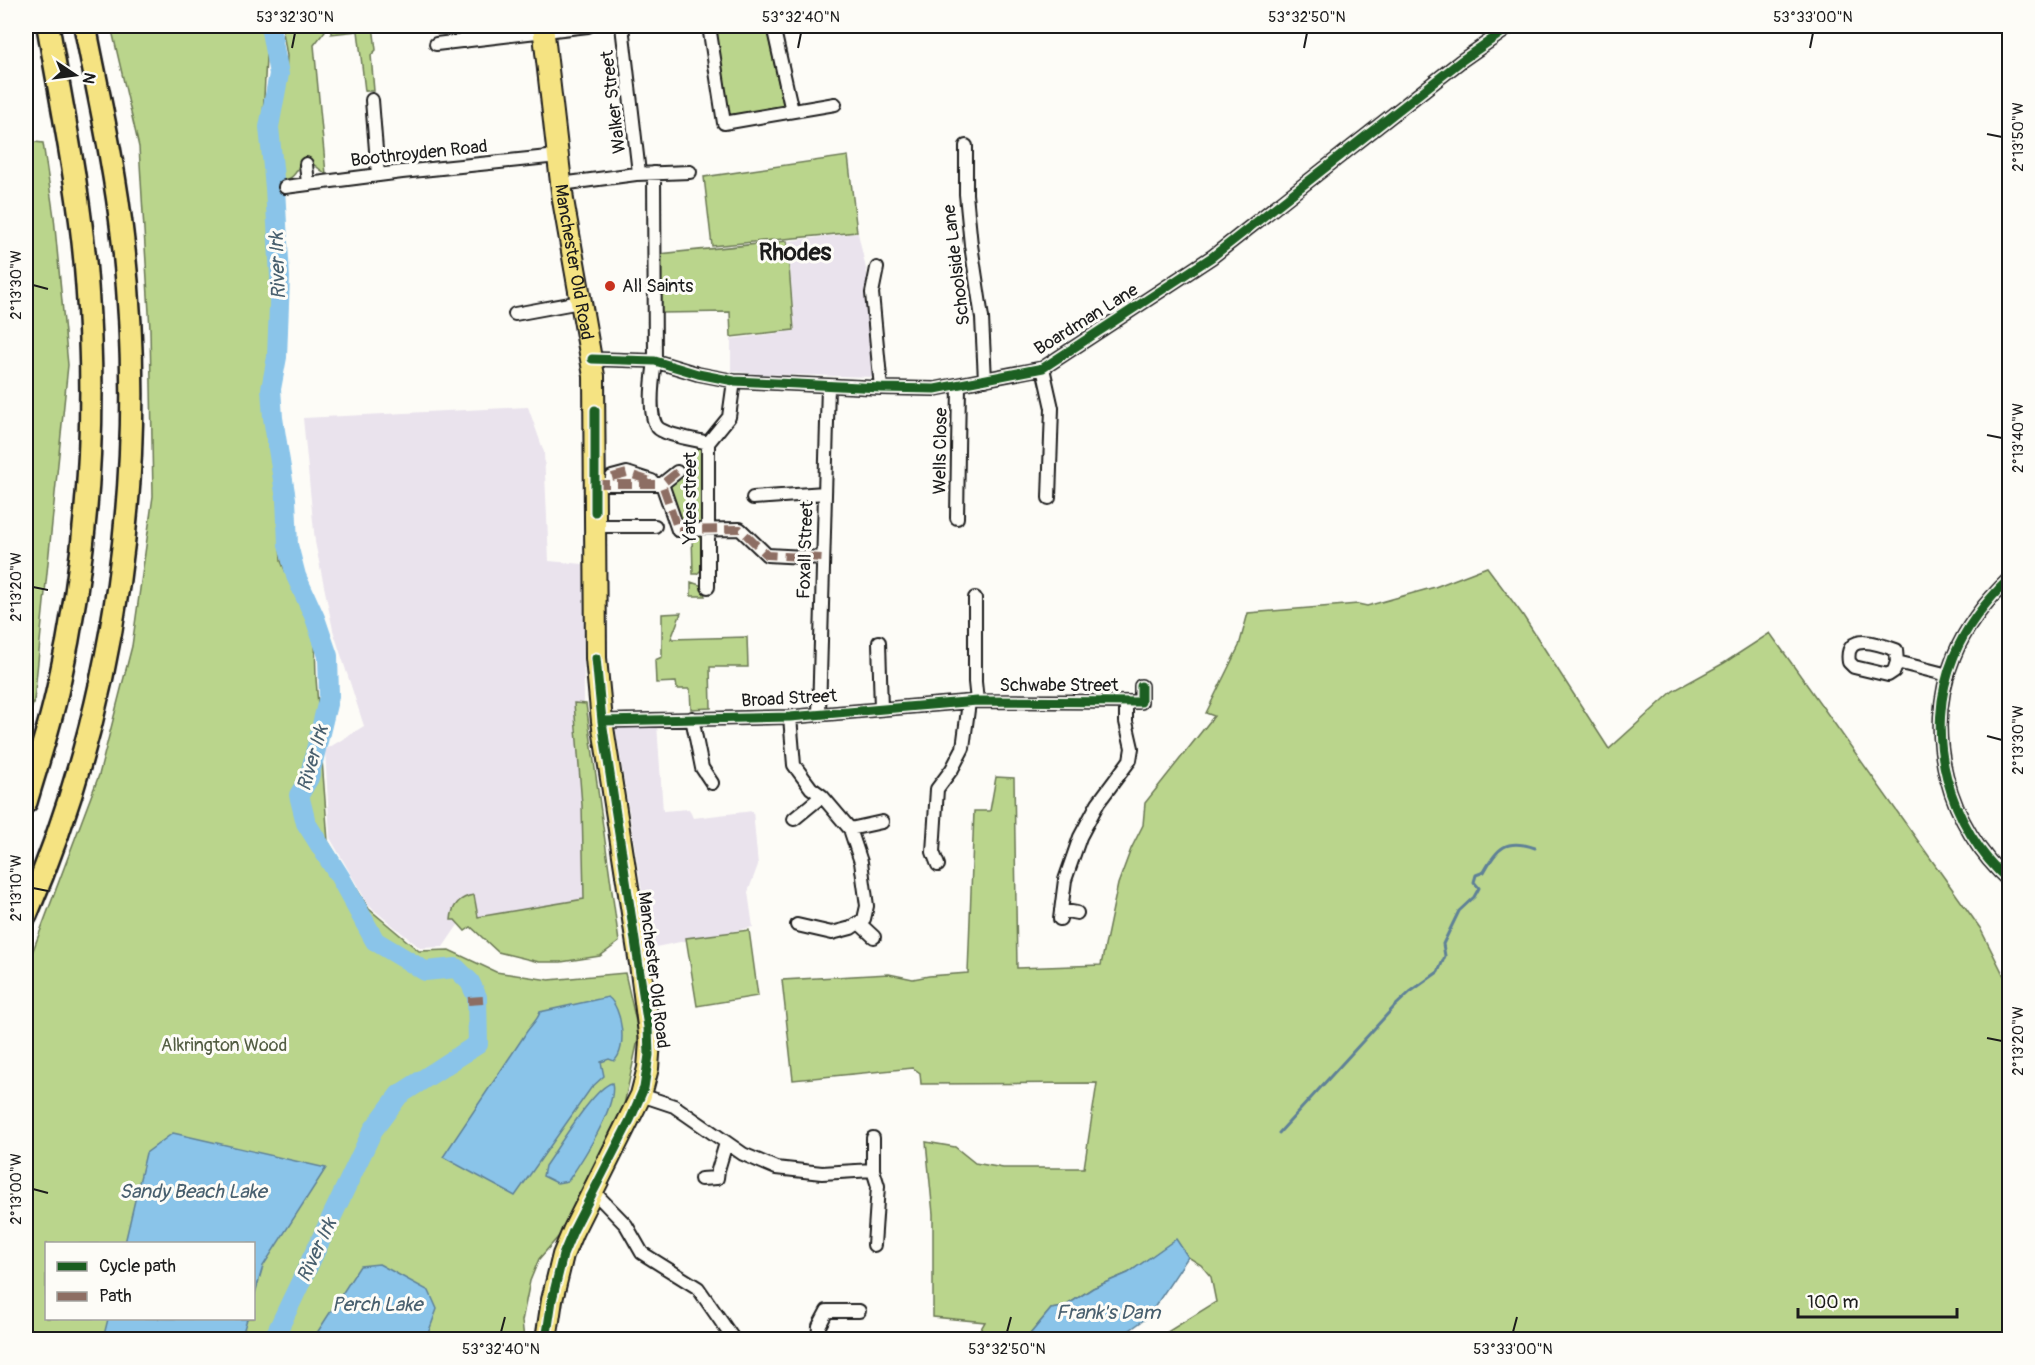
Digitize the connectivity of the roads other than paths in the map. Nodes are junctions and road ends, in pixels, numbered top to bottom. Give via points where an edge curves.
1 (48, 26) edge
2 (84, 26) edge
3 (464, 26) edge
4 (588, 26) edge
5 (622, 26) edge
6 (709, 26) edge
7 (774, 26) edge
8 (1511, 26) edge
9 (543, 28) edge
10 (465, 41) junction
11 (436, 44) dead end
12 (372, 100) dead end
13 (835, 104) dead end
14 (792, 111) junction
15 (966, 146) dead end
16 (558, 156) junction
17 (306, 164) dead end
18 (690, 172) dead end
19 (654, 173) junction
20 (639, 174) junction
21 (378, 175) junction
22 (308, 184) junction
23 (561, 184) junction
24 (285, 187) dead end
25 (877, 267) dead end
26 (580, 302) junction
27 (515, 314) dead end
28 (592, 358) junction
29 (655, 361) junction
30 (1043, 368) junction
31 (985, 380) junction
32 (734, 381) junction
33 (959, 385) junction
34 (828, 386) junction
35 (881, 388) junction
36 (708, 443) junction
37 (677, 472) dead end
38 (603, 481) junction
39 (662, 484) junction
40 (825, 493) junction
41 (753, 498) dead end
42 (1049, 498) dead end
43 (957, 518) dead end
44 (595, 526) junction
45 (655, 526) dead end
46 (708, 530) junction
47 (823, 558) junction
48 (2010, 578) edge
49 (708, 587) dead end
50 (975, 598) dead end
51 (879, 642) dead end
52 (1897, 662) dead end
53 (1948, 675) junction
54 (1141, 686) dead end
55 (973, 702) junction
56 (1126, 702) junction
57 (881, 709) junction
58 (819, 714) junction
59 (790, 717) junction
60 (692, 718) junction
61 (602, 721) junction
62 (712, 783) dead end
63 (822, 796) junction
64 (26, 802) edge
65 (794, 819) dead end
66 (882, 822) dead end
67 (850, 829) junction
68 (938, 865) dead end
69 (2010, 882) edge
70 (1077, 913) dead end
71 (26, 915) edge
72 (859, 923) junction
73 (797, 925) dead end
74 (874, 937) dead end
75 (641, 1095) junction
76 (873, 1138) dead end
77 (726, 1143) junction
78 (873, 1170) junction
79 (701, 1179) dead end
80 (592, 1190) junction
81 (874, 1245) dead end
82 (859, 1311) dead end
83 (546, 1340) edge
84 (734, 1340) edge
85 (818, 1340) edge

1 - 64 highway via 87,284 91,433 86,509 71,621 58,689
2 - 71 highway via 123,240 132,377 130,468 117,595 106,656 89,729 56,836
3 - 10 street
4 - 9 street
5 - 20 street, Walker Street
6 - 14 street via 724,123
7 - 14 street
8 - 30 street, Boardman Lane via 1212,257
9 - 10 street
9 - 16 main road, Manchester Old Road
10 - 11 street
12 - 21 street
13 - 14 street
15 - 31 street, Schoolside Lane via 966,194 982,318
16 - 21 street, Boothroyden Road
16 - 23 main road, Manchester Old Road
17 - 22 street
18 - 19 street
19 - 20 street
19 - 29 street
20 - 23 street
21 - 22 street, Boothroyden Road
22 - 24 street, Boothroyden Road
23 - 26 main road, Manchester Old Road
25 - 35 street via 872,293
26 - 27 street
26 - 28 main road, Manchester Old Road
28 - 29 street, Boardman Lane
28 - 38 main road, Manchester Old Road
29 - 32 street, Boardman Lane
29 - 36 street via 654,422 660,430
30 - 31 street, Boardman Lane
30 - 42 street via 1052,408
31 - 33 street, Boardman Lane
32 - 34 street, Boardman Lane
32 - 36 street, Yates street via 729,417
33 - 35 street, Boardman Lane via 935,389
33 - 43 street, Wells Close
34 - 35 street, Boardman Lane
34 - 40 street, Foxall Street
36 - 46 street, Yates street
37 - 39 street
38 - 39 street
38 - 39 street via 627,473
38 - 44 main road, Manchester Old Road
39 - 46 street via 678,530
40 - 41 street
40 - 47 street, Foxall Street
44 - 45 street
44 - 61 main road, Manchester Old Road via 596,657
46 - 47 street via 740,529 767,555
46 - 49 street, Yates street
47 - 58 street, Foxall Street
48 - 53 street via 1993,594 1966,632
50 - 55 street
51 - 57 street
52 - 53 street
53 - 69 street via 1941,737 1947,781 1968,830 1987,860
54 - 56 street, Schwabe Street via 1141,702
55 - 56 street, Schwabe Street
55 - 57 street, Broad Street
55 - 68 street via 963,748 937,789 933,852
56 - 70 street via 1130,760 1098,803 1080,837 1065,880 1060,914
57 - 58 street, Broad Street
58 - 59 street, Broad Street
59 - 60 street, Broad Street
59 - 63 street via 794,765
60 - 61 street, Broad Street
60 - 62 street via 702,768
61 - 75 main road, Manchester Old Road via 648,1027 649,1056
63 - 65 street
63 - 67 street
66 - 67 street
67 - 72 street via 861,862 867,906
72 - 73 street via 832,933
72 - 74 street
75 - 77 street via 674,1106
75 - 80 main road, Manchester Old Road
76 - 78 street
77 - 78 street via 758,1161 788,1170
77 - 79 street via 717,1178
78 - 81 street via 878,1185
80 - 83 main road, Manchester Old Road via 563,1255
80 - 84 street via 626,1225 642,1253 698,1288
82 - 85 street via 827,1311 819,1326

